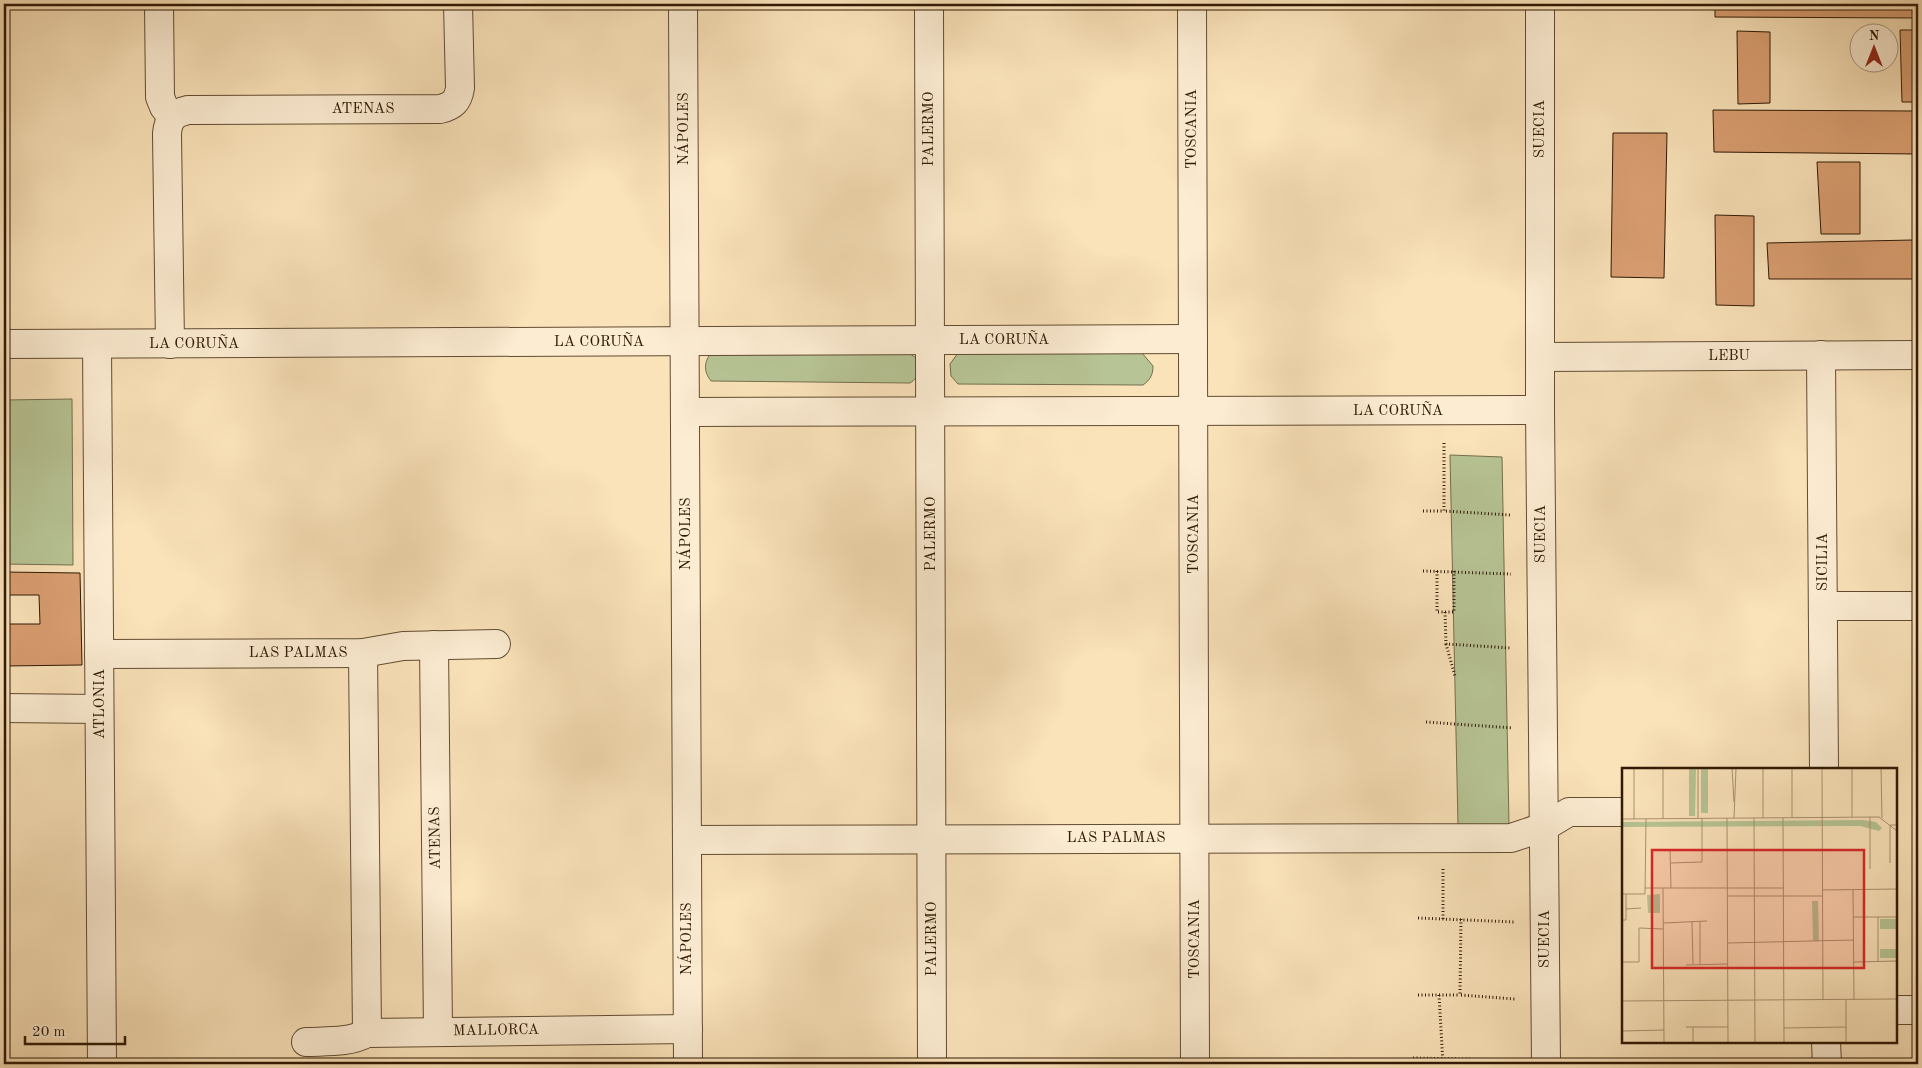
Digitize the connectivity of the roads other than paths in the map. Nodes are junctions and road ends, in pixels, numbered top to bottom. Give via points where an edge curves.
1 (158, 4) edge
2 (458, 4) edge
3 (683, 4) edge
4 (929, 4) edge
5 (1192, 4) edge
6 (1540, 4) edge
7 (172, 117) junction
8 (1193, 339) junction
9 (930, 340) junction
10 (685, 341) junction
11 (4, 344) edge
12 (97, 344) junction
13 (170, 344) junction
14 (1918, 355) edge
15 (1821, 356) junction
16 (1540, 357) junction
17 (1540, 410) junction
18 (1193, 411) junction
19 (685, 412) junction
20 (930, 412) junction
21 (1823, 606) junction
22 (1918, 606) edge
23 (496, 644) dead end
24 (434, 645) junction
25 (363, 653) junction
26 (100, 654) junction
27 (4, 708) edge
28 (100, 709) junction
29 (1824, 768) edge
30 (1622, 812) edge
31 (1544, 827) junction
32 (1195, 837) junction
33 (932, 838) junction
34 (687, 840) junction
35 (1897, 1010) edge
36 (1918, 1010) edge
37 (688, 1029) junction
38 (438, 1032) junction
39 (367, 1033) junction
40 (306, 1042) dead end
41 (1826, 1043) edge
42 (1546, 1062) edge
43 (102, 1064) edge
44 (688, 1064) edge
45 (932, 1064) edge
46 (1196, 1064) edge
47 (1827, 1064) edge

1 - 7 street via 160,96
2 - 7 street, ATENAS via 460,88 459,96 448,107 188,110
3 - 10 street, NÁPOLES
4 - 9 street, PALERMO
5 - 8 street, TOSCANIA
6 - 16 street, SUECIA
7 - 13 street via 167,134
8 - 9 street, LA CORUÑA
8 - 18 street, TOSCANIA
9 - 10 street, LA CORUÑA
9 - 20 street, PALERMO
10 - 13 street, LA CORUÑA
10 - 19 street, NÁPOLES
11 - 12 street, LA CORUÑA
12 - 13 street, LA CORUÑA
12 - 26 street, ATLONIA
14 - 15 street, LEBU
15 - 16 street, LEBU
15 - 21 street, SICILIA
16 - 17 street, SUECIA
17 - 18 street, LA CORUÑA
17 - 31 street, SUECIA
18 - 20 street, LA CORUÑA
18 - 32 street, TOSCANIA
19 - 20 street, LA CORUÑA
19 - 34 street, NÁPOLES
20 - 33 street, PALERMO
21 - 22 street
21 - 29 street, SICILIA
23 - 24 street, LAS PALMAS
24 - 25 street, LAS PALMAS via 383,648
24 - 38 street, ATENAS
25 - 26 street, LAS PALMAS
25 - 39 street
26 - 28 street, ATLONIA
27 - 28 street
28 - 43 street, ATLONIA
30 - 31 street, LAS PALMAS via 1569,812
31 - 32 street, LAS PALMAS via 1511,838
31 - 42 street, SUECIA
32 - 33 street, LAS PALMAS
32 - 46 street, TOSCANIA
33 - 34 street, LAS PALMAS
33 - 45 street, PALERMO
34 - 37 street, NÁPOLES
35 - 36 street
37 - 38 street, MALLORCA
37 - 44 street, NÁPOLES
38 - 39 street, MALLORCA
39 - 40 street, MALLORCA via 345,1040
41 - 47 street

